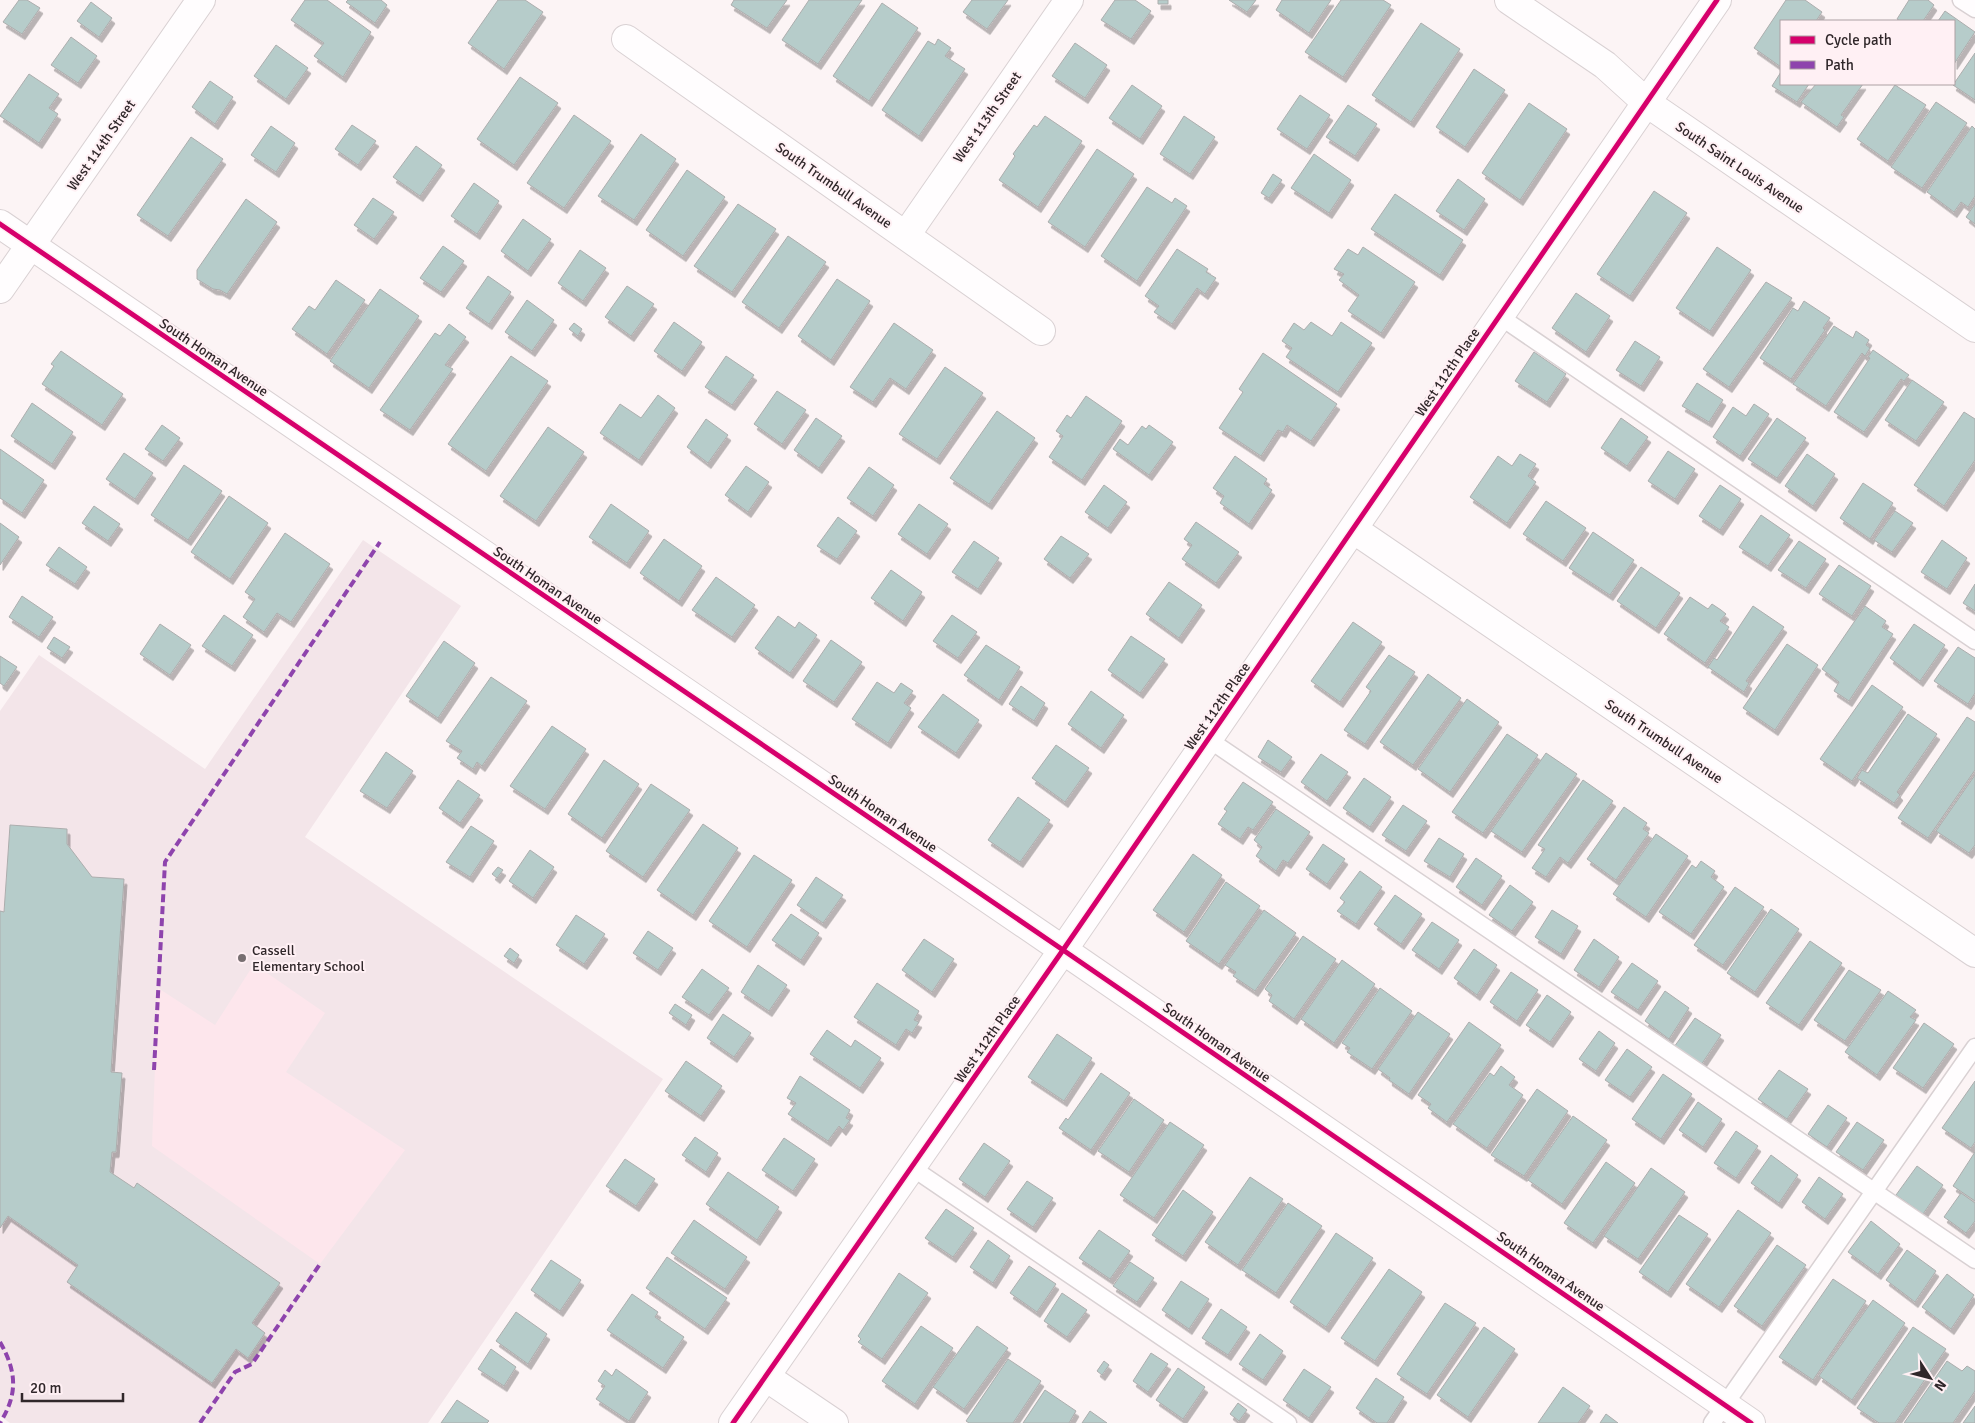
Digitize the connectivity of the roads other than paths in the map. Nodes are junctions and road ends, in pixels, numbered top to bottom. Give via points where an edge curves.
1 (201, 0) edge
2 (1069, 0) edge
3 (1509, 0) edge
4 (1717, 0) edge
5 (1962, 0) edge
6 (1975, 9) edge
7 (626, 39) dead end
8 (1647, 102) junction
9 (0, 224) edge
10 (906, 235) junction
11 (30, 245) junction
12 (0, 289) edge
13 (1499, 316) junction
14 (1975, 328) edge
15 (1041, 331) dead end
16 (1353, 529) junction
17 (1975, 641) edge
18 (1208, 739) junction
19 (1063, 950) junction
20 (1975, 953) edge
21 (1975, 1046) edge
22 (911, 1167) junction
23 (1874, 1191) junction
24 (1975, 1260) edge
25 (766, 1377) junction
26 (1718, 1414) edge
27 (733, 1423) edge
28 (834, 1423) edge
29 (1288, 1423) edge
30 (1752, 1423) edge

1 - 11 street, West 114th Street
2 - 10 street, West 113th Street
3 - 8 street, South Saint Louis Avenue via 1605,65
4 - 8 street, West 112th Place
5 - 6 lane
7 - 10 street, South Trumbull Avenue
8 - 13 street, West 112th Place
8 - 14 street, South Saint Louis Avenue
9 - 11 street, South Homan Avenue
10 - 15 street, South Trumbull Avenue
11 - 12 street, West 114th Street
11 - 19 street, South Homan Avenue
13 - 16 street, West 112th Place
13 - 17 lane
16 - 18 street, West 112th Place
16 - 20 street, South Trumbull Avenue
18 - 19 street, West 112th Place
18 - 23 lane
19 - 22 street, West 112th Place
19 - 26 street, South Homan Avenue
21 - 23 lane
22 - 25 street, West 112th Place
22 - 29 lane
23 - 24 lane
23 - 26 lane
25 - 27 street, West 112th Place
25 - 28 street
26 - 30 street, South Homan Avenue

